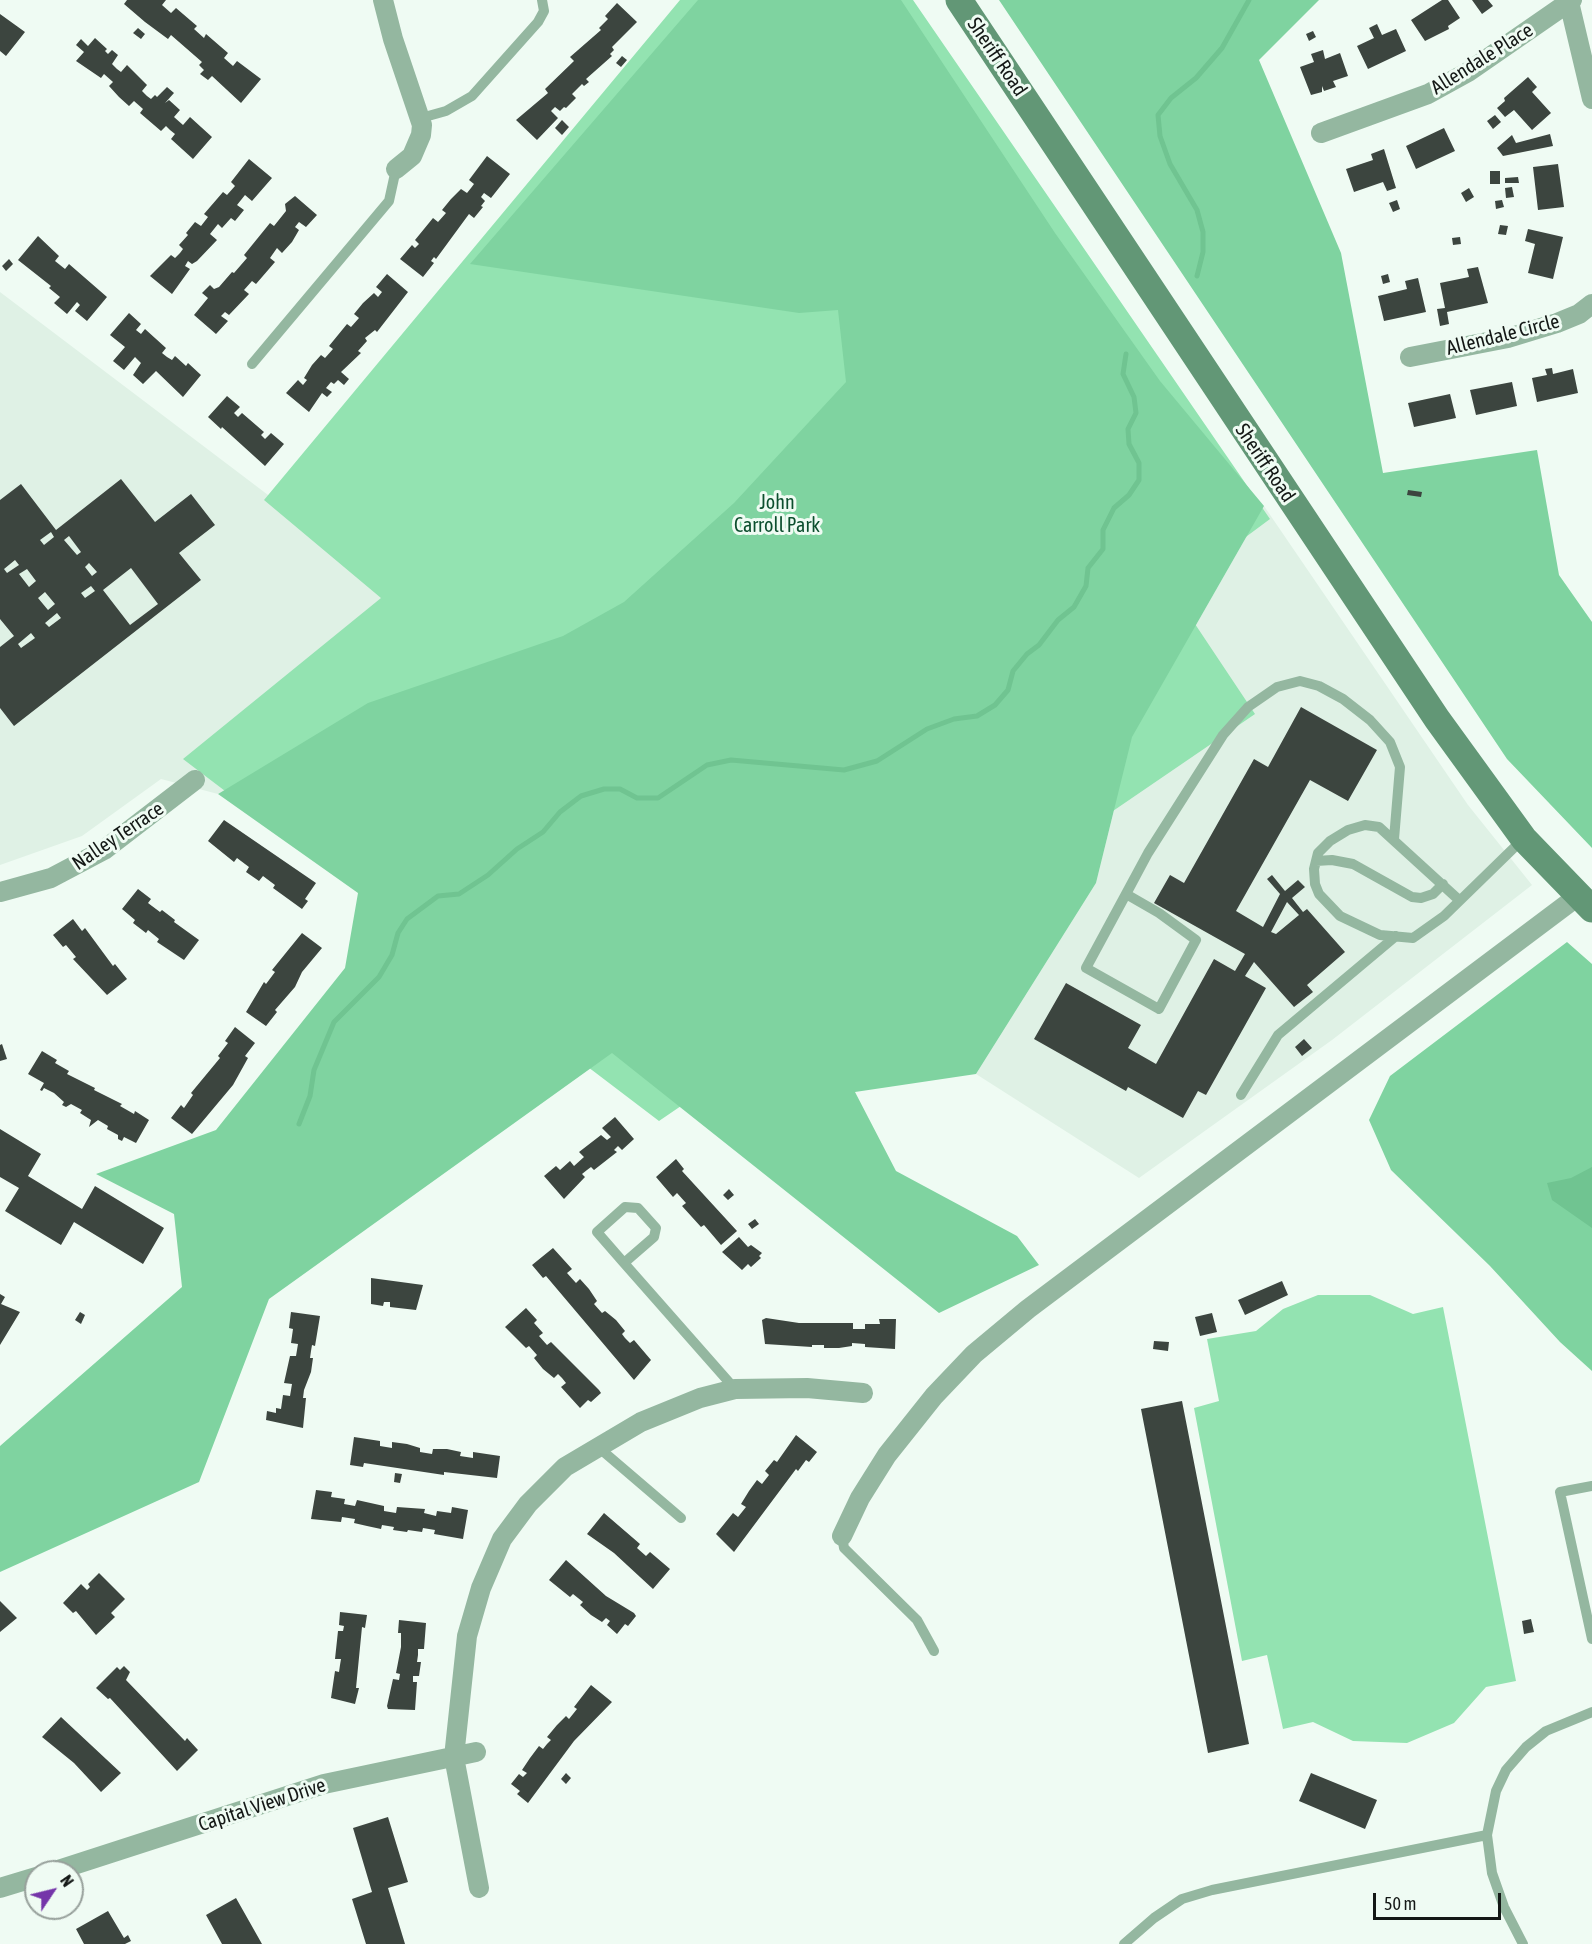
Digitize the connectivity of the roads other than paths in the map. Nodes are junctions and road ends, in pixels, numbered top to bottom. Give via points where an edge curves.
1 (383, 0) edge
2 (542, 0) edge
3 (959, 0) edge
4 (1571, 1) edge
5 (1592, 99) edge
6 (421, 118) junction
7 (1321, 134) dead end
8 (396, 169) joint
9 (1592, 304) edge
10 (1410, 357) dead end
11 (252, 364) dead end
12 (195, 780) dead end
13 (1394, 838) junction
14 (1524, 839) junction
15 (1316, 861) junction
16 (1443, 884) junction
17 (0, 892) edge
18 (1126, 894) junction
19 (1460, 900) junction
20 (1585, 902) edge
21 (1396, 936) junction
22 (1241, 1095) dead end
23 (624, 1263) junction
24 (735, 1389) junction
25 (863, 1393) dead end
26 (598, 1448) junction
27 (1592, 1485) edge
28 (681, 1518) dead end
29 (842, 1536) joint
30 (1592, 1639) edge
31 (934, 1651) dead end
32 (1592, 1712) edge
33 (476, 1752) dead end
34 (454, 1757) junction
35 (1487, 1834) junction
36 (84, 1862) edge
37 (24, 1881) edge
38 (0, 1888) edge
39 (479, 1888) dead end
40 (1124, 1944) edge
41 (1524, 1944) edge

1 - 6 street
2 - 6 lane via 544,11 538,22 472,96 446,111
3 - 14 main road, Sheriff Road via 1437,719
4 - 5 street
4 - 7 street, Allendale Place via 1468,72 1428,94
6 - 8 street via 421,135 412,156
8 - 11 lane via 389,201
9 - 10 street, Allendale Circle via 1557,323 1508,338
12 - 17 street, Nalley Terrace via 104,850 51,878
13 - 15 lane via 1379,827 1365,825 1348,830 1330,841
13 - 16 lane
13 - 18 lane via 1400,767 1390,742 1343,699 1300,681 1277,687 1248,707 1223,735
14 - 19 lane
14 - 20 main road, Sheriff Road
15 - 16 lane via 1353,864 1412,897 1433,894
15 - 21 lane via 1315,884 1319,894 1340,916 1380,935
16 - 19 lane
18 - 18 lane via 1086,968 1159,1009 1196,940
19 - 21 lane via 1413,938
20 - 29 street via 1127,1234 974,1354 887,1455
21 - 22 lane via 1278,1035
23 - 23 lane via 597,1232 625,1208 638,1208 656,1228 654,1237
23 - 24 lane
24 - 25 street via 807,1388
24 - 26 street via 700,1398 641,1422
26 - 28 lane
26 - 34 street via 565,1467 528,1504 502,1539 481,1588 467,1636
27 - 30 lane via 1560,1492
29 - 31 lane via 844,1548 918,1620
32 - 35 lane via 1546,1731 1506,1770 1496,1791
33 - 34 street, Capital View Drive
34 - 36 street, Capital View Drive via 324,1784
34 - 39 street
35 - 40 lane via 1182,1899
35 - 41 lane via 1492,1873 1504,1907
37 - 38 street

